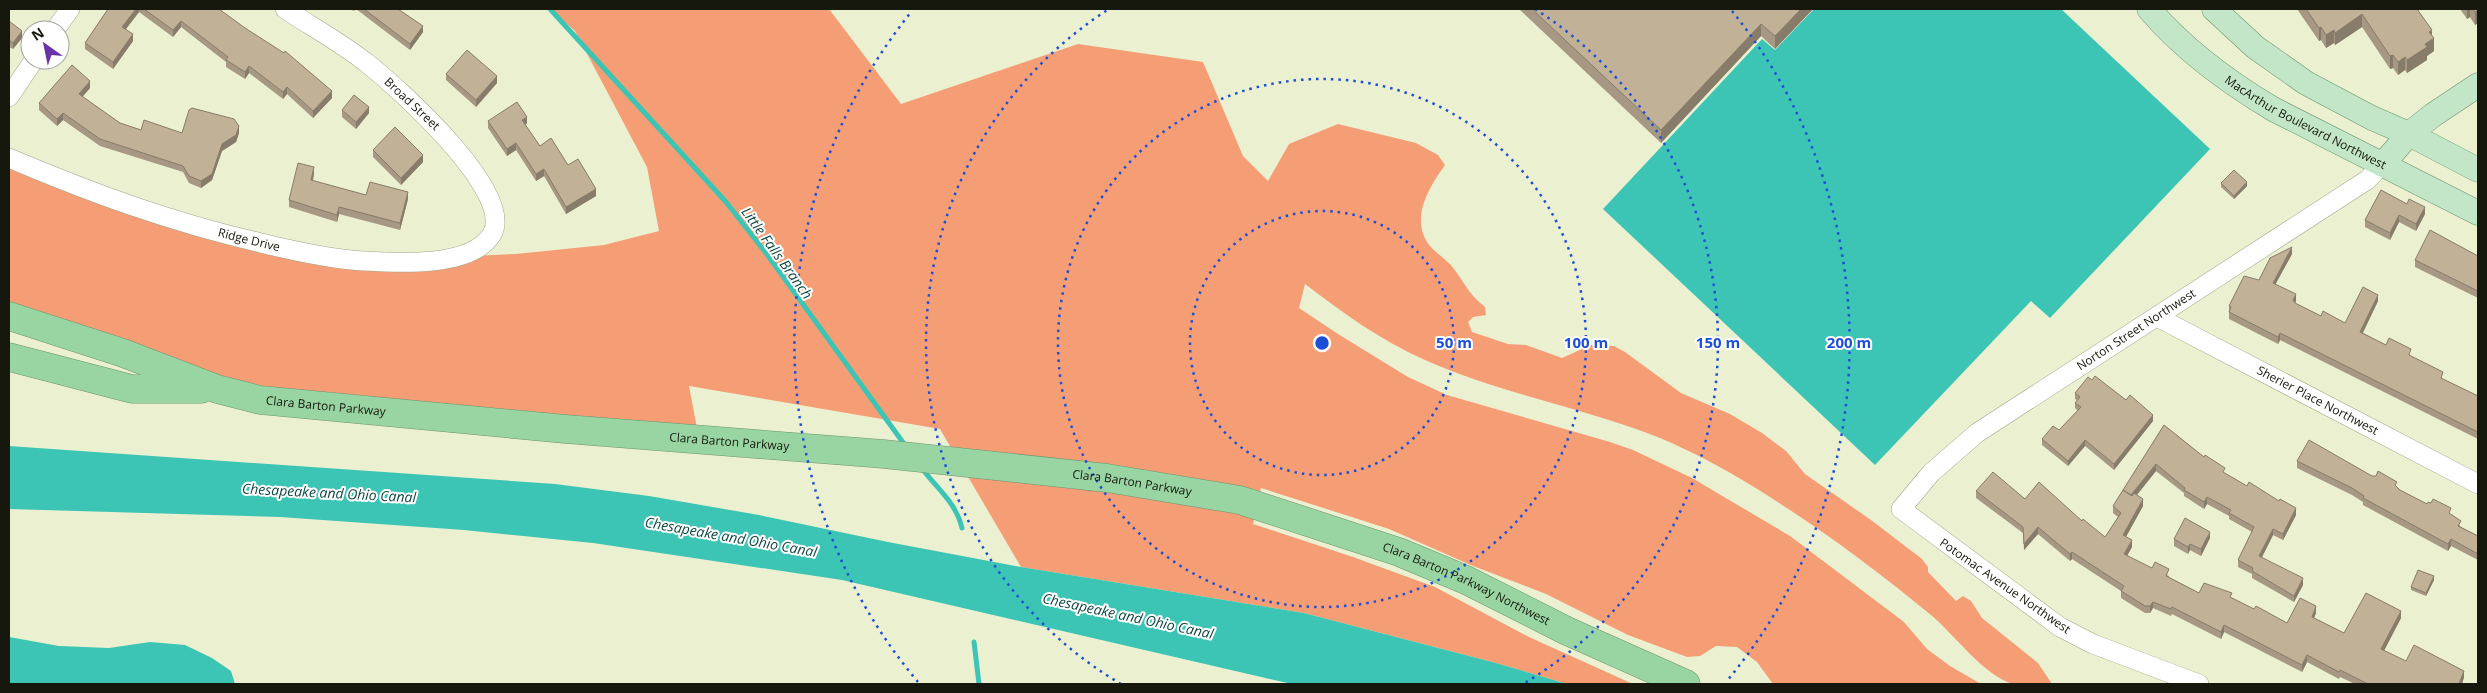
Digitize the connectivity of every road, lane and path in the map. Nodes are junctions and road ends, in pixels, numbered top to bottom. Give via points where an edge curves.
1 (70, 9) edge
2 (285, 9) edge
3 (2149, 9) edge
4 (2214, 9) edge
5 (62, 20) edge
6 (27, 70) edge
7 (2478, 85) edge
8 (9, 97) edge
9 (2409, 134) junction
10 (9, 158) edge
11 (2383, 164) junction
12 (2478, 170) edge
13 (2478, 213) edge
14 (493, 234) joint
15 (9, 316) edge
16 (2157, 317) junction
17 (9, 357) edge
18 (217, 389) junction
19 (2478, 484) edge
20 (1240, 500) joint
21 (1901, 509) joint
22 (1686, 684) edge
23 (2199, 684) edge

1 - 5 street
2 - 14 street, Broad Street via 366,62 411,100 450,140 496,214
3 - 11 main road, MacArthur Boulevard Northwest via 2196,56 2244,92 2272,110
4 - 9 main road via 2283,68 2346,106
6 - 8 street
7 - 9 main road
9 - 11 main road
9 - 12 main road
10 - 14 street, Ridge Drive via 94,194 172,220 300,252 362,261 425,262 460,258 487,242
11 - 13 main road, MacArthur Boulevard Northwest
11 - 16 street, Norton Street Northwest via 2367,180
15 - 18 highway, Clara Barton Parkway via 123,352
16 - 19 street, Sherier Place Northwest
16 - 21 street, Norton Street Northwest via 1977,433 1932,473
17 - 18 highway, Clara Barton Parkway via 132,389
18 - 20 highway, Clara Barton Parkway via 260,400 565,429 884,454 1107,478
20 - 22 highway, Clara Barton Parkway Northwest via 1407,555
21 - 23 street, Potomac Avenue Northwest via 2060,627 2093,644

